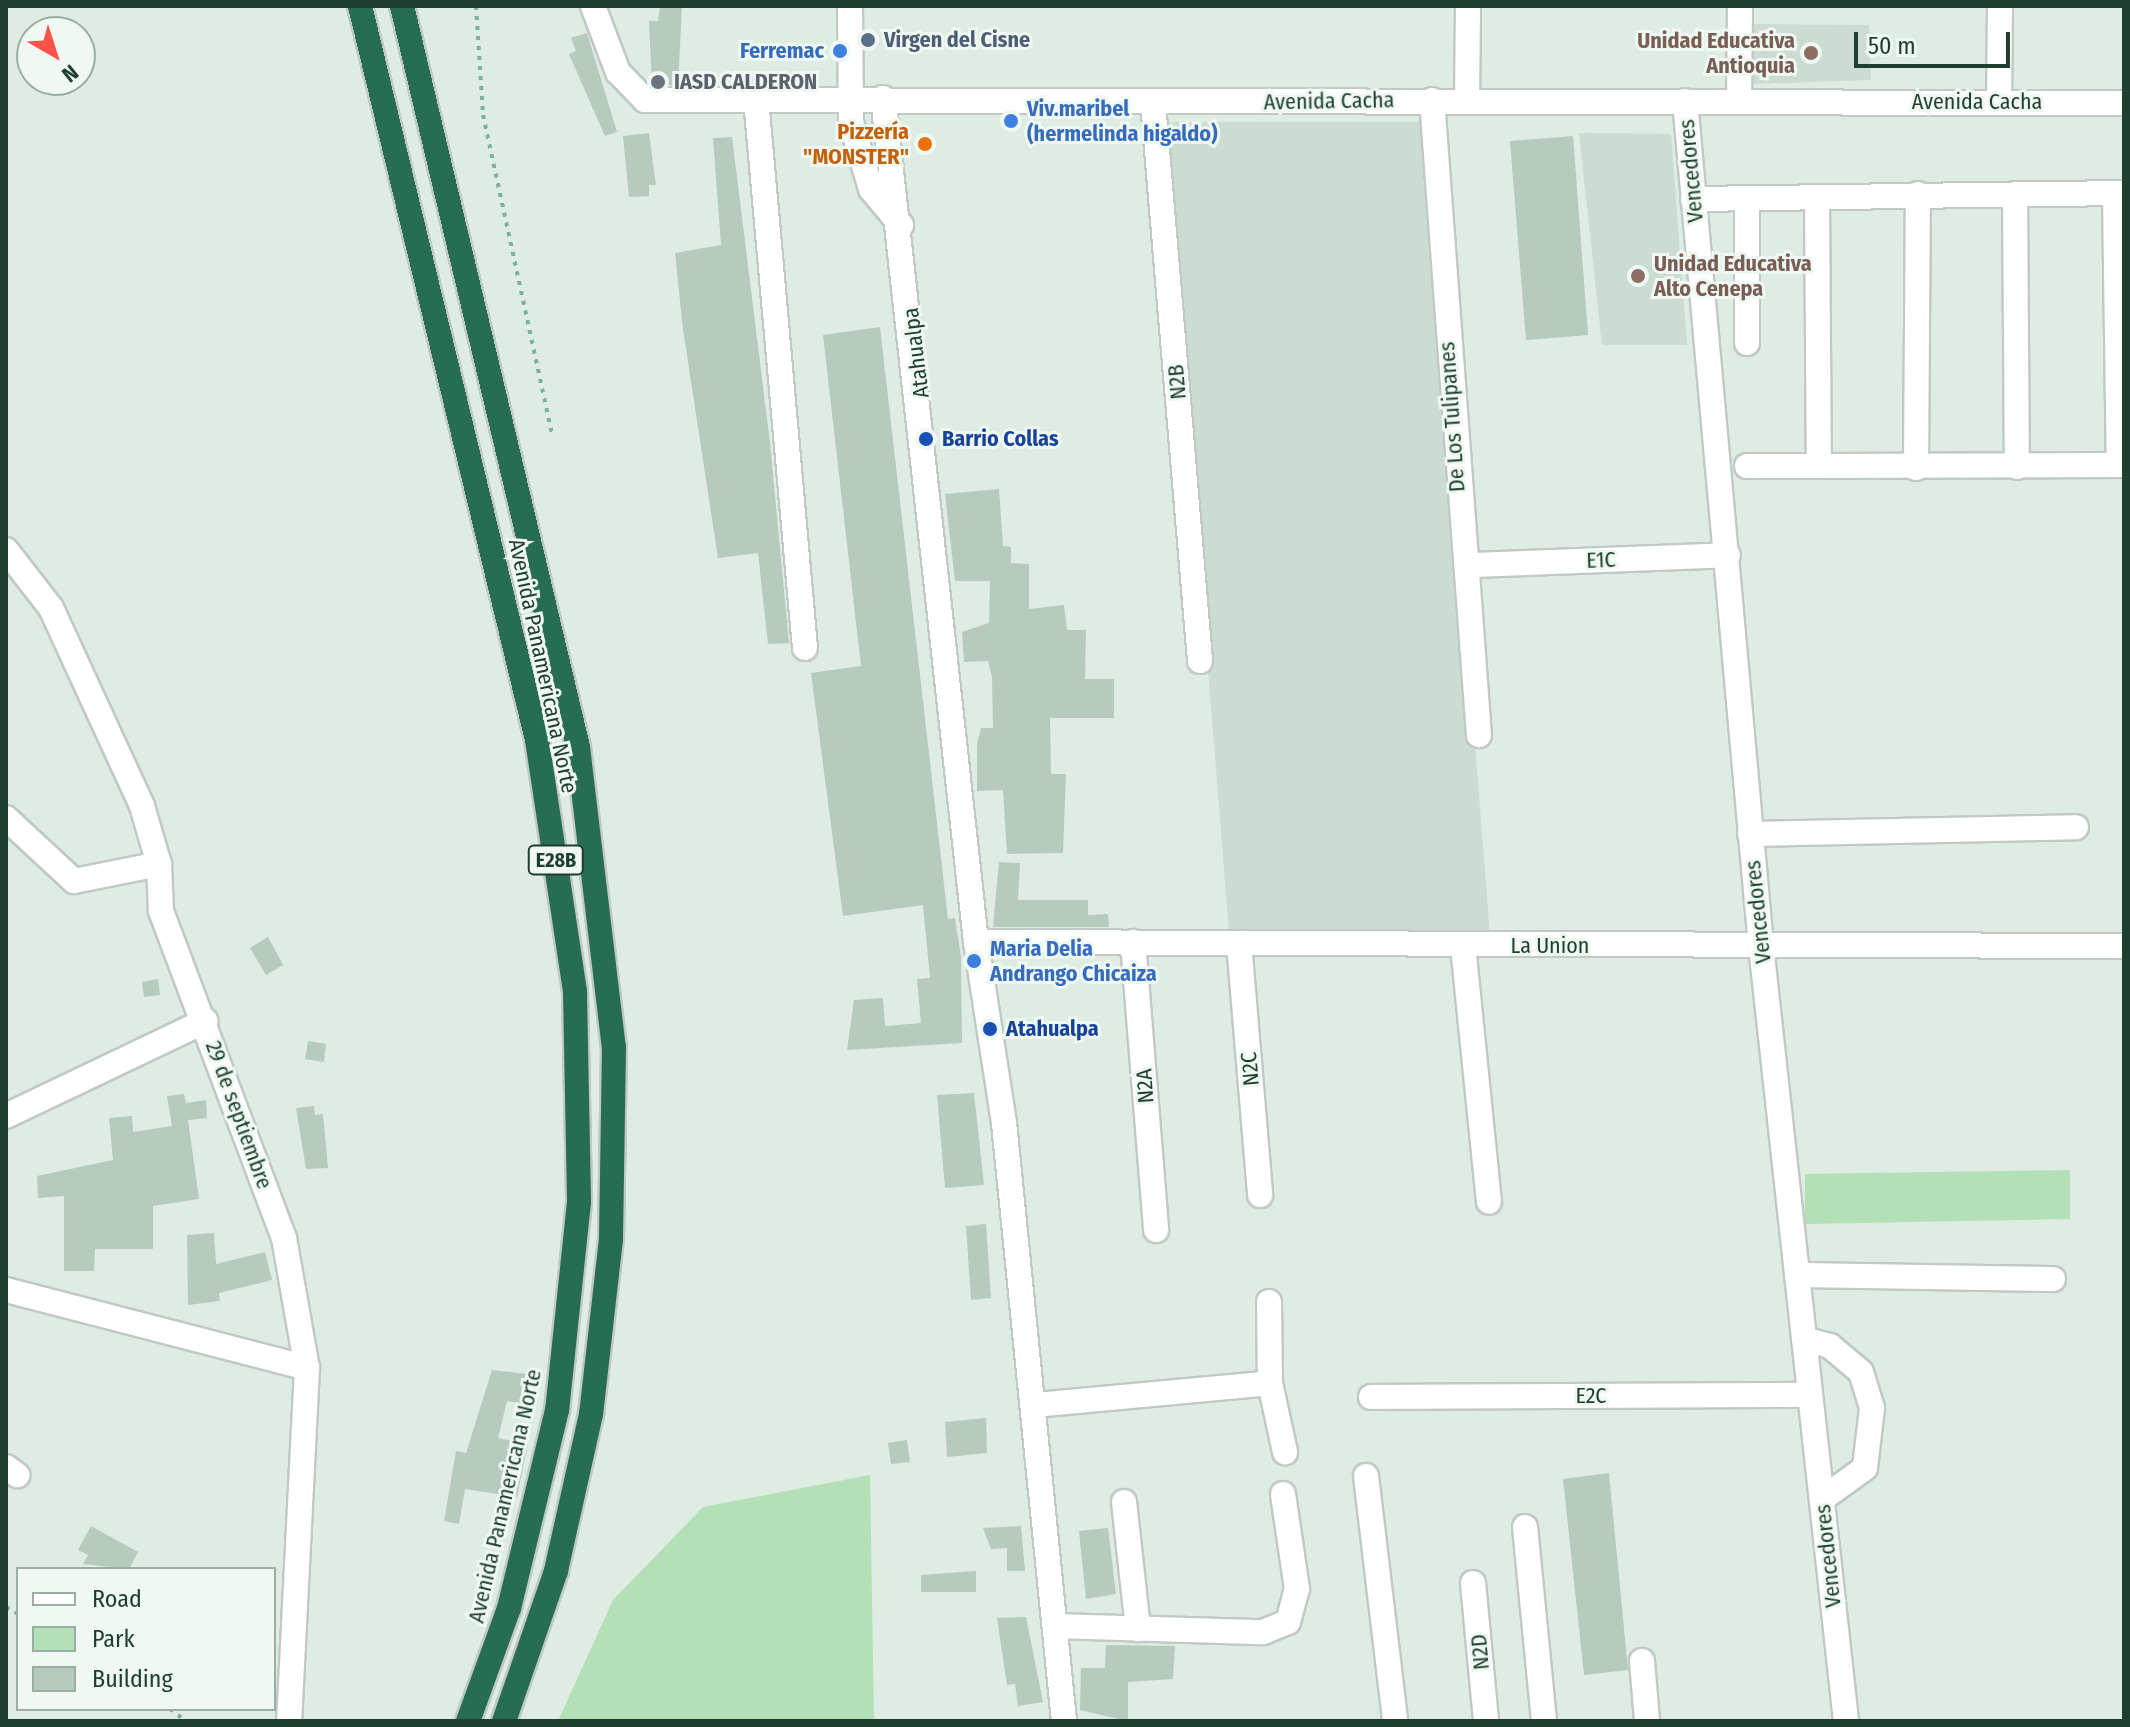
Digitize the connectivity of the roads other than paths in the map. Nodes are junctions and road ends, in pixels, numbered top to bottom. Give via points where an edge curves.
1 (360, 6) edge
2 (402, 6) edge
3 (593, 6) edge
4 (850, 6) edge
5 (1468, 6) edge
6 (1740, 6) edge
7 (2000, 6) edge
8 (846, 98) junction
9 (883, 98) junction
10 (756, 99) junction
11 (1432, 100) junction
12 (1467, 101) junction
13 (1685, 101) junction
14 (1739, 101) junction
15 (1153, 102) junction
16 (1999, 102) junction
17 (2124, 103) edge
18 (2119, 193) edge
19 (1918, 194) junction
20 (2015, 194) junction
21 (1817, 198) junction
22 (1693, 199) junction
23 (1747, 199) junction
24 (901, 225) junction
25 (1747, 343) dead end
26 (2121, 465) edge
27 (1747, 466) dead end
28 (1819, 466) junction
29 (2017, 467) junction
30 (1916, 468) junction
31 (6, 550) edge
32 (1728, 555) junction
33 (1473, 565) dead end
34 (805, 648) dead end
35 (1200, 661) dead end
36 (1479, 735) dead end
37 (6, 818) edge
38 (2076, 827) dead end
39 (1750, 834) junction
40 (159, 864) junction
41 (976, 942) junction
42 (1133, 942) junction
43 (1239, 943) junction
44 (1463, 946) junction
45 (1761, 946) junction
46 (2124, 946) edge
47 (205, 1021) junction
48 (6, 1116) edge
49 (1260, 1195) dead end
50 (1489, 1202) dead end
51 (1156, 1230) dead end
52 (1797, 1275) junction
53 (2053, 1279) dead end
54 (6, 1290) edge
55 (1269, 1302) dead end
56 (1804, 1339) junction
57 (307, 1368) junction
58 (1270, 1383) junction
59 (1810, 1395) junction
60 (1371, 1397) dead end
61 (1035, 1405) junction
62 (1285, 1452) dead end
63 (1366, 1476) dead end
64 (1283, 1494) dead end
65 (1822, 1499) junction
66 (1124, 1502) dead end
67 (1525, 1527) dead end
68 (1473, 1583) dead end
69 (1055, 1626) junction
70 (1138, 1629) junction
71 (1642, 1661) dead end
72 (289, 1721) edge
73 (468, 1721) edge
74 (504, 1721) edge
75 (1064, 1721) edge
76 (1395, 1721) edge
77 (1486, 1721) edge
78 (1544, 1721) edge
79 (1647, 1721) edge
80 (1846, 1721) edge

1 - 73 highway, Avenida Panamericana Norte / E28B via 537,740 577,1023 579,1202 557,1410 509,1608
2 - 74 highway, Avenida Panamericana Norte / E28B via 578,747 614,1047 611,1239 591,1414 556,1571
3 - 10 street, Avenida Cacha via 618,72 642,99
4 - 8 street
5 - 12 street
6 - 14 street
7 - 16 street
8 - 9 street, Avenida Cacha
8 - 10 street, Avenida Cacha
8 - 24 street via 871,189
9 - 15 street, Avenida Cacha
9 - 24 street, Atahualpa
10 - 34 street
11 - 12 street, Avenida Cacha
11 - 15 street, Avenida Cacha
11 - 36 street, De Los Tulipanes
12 - 13 street, Avenida Cacha
13 - 14 street, Avenida Cacha
13 - 22 street, Vencedores
14 - 16 street, Avenida Cacha
15 - 35 street, N2B
16 - 17 street, Avenida Cacha
18 - 20 street
18 - 26 street
19 - 20 street
19 - 21 street
19 - 30 street
20 - 29 street
21 - 23 street
21 - 28 street
22 - 23 street
22 - 32 street, Vencedores
23 - 25 street
24 - 41 street, Atahualpa
26 - 29 street
27 - 28 street
28 - 30 street
29 - 30 street
31 - 40 street, 29 de septiembre via 51,608 80,666 142,806
32 - 33 street, E1C
32 - 39 street, Vencedores
37 - 40 street via 74,881
38 - 39 street
39 - 45 street, Vencedores
40 - 47 street, 29 de septiembre via 161,911
41 - 42 street, La Union
41 - 61 street, Atahualpa
42 - 43 street, La Union
42 - 51 street, N2A
43 - 44 street, La Union
43 - 49 street, N2C
44 - 45 street, La Union
44 - 50 street
45 - 46 street, La Union
45 - 52 street, Vencedores
47 - 48 street
47 - 57 street, 29 de septiembre via 284,1238
52 - 53 street
52 - 56 street, Vencedores
54 - 57 street
55 - 58 street
56 - 59 street, Vencedores
56 - 65 street via 1830,1346 1861,1372 1872,1408 1865,1468
57 - 72 street, 29 de septiembre
58 - 61 street
58 - 62 street
59 - 60 street, E2C
59 - 65 street, Vencedores
61 - 69 street, Atahualpa
63 - 76 street
64 - 70 street via 1297,1589 1288,1622 1263,1632
65 - 80 street, Vencedores
66 - 70 street
67 - 78 street
68 - 77 street, N2D
69 - 70 street
69 - 75 street, Atahualpa
71 - 79 street

